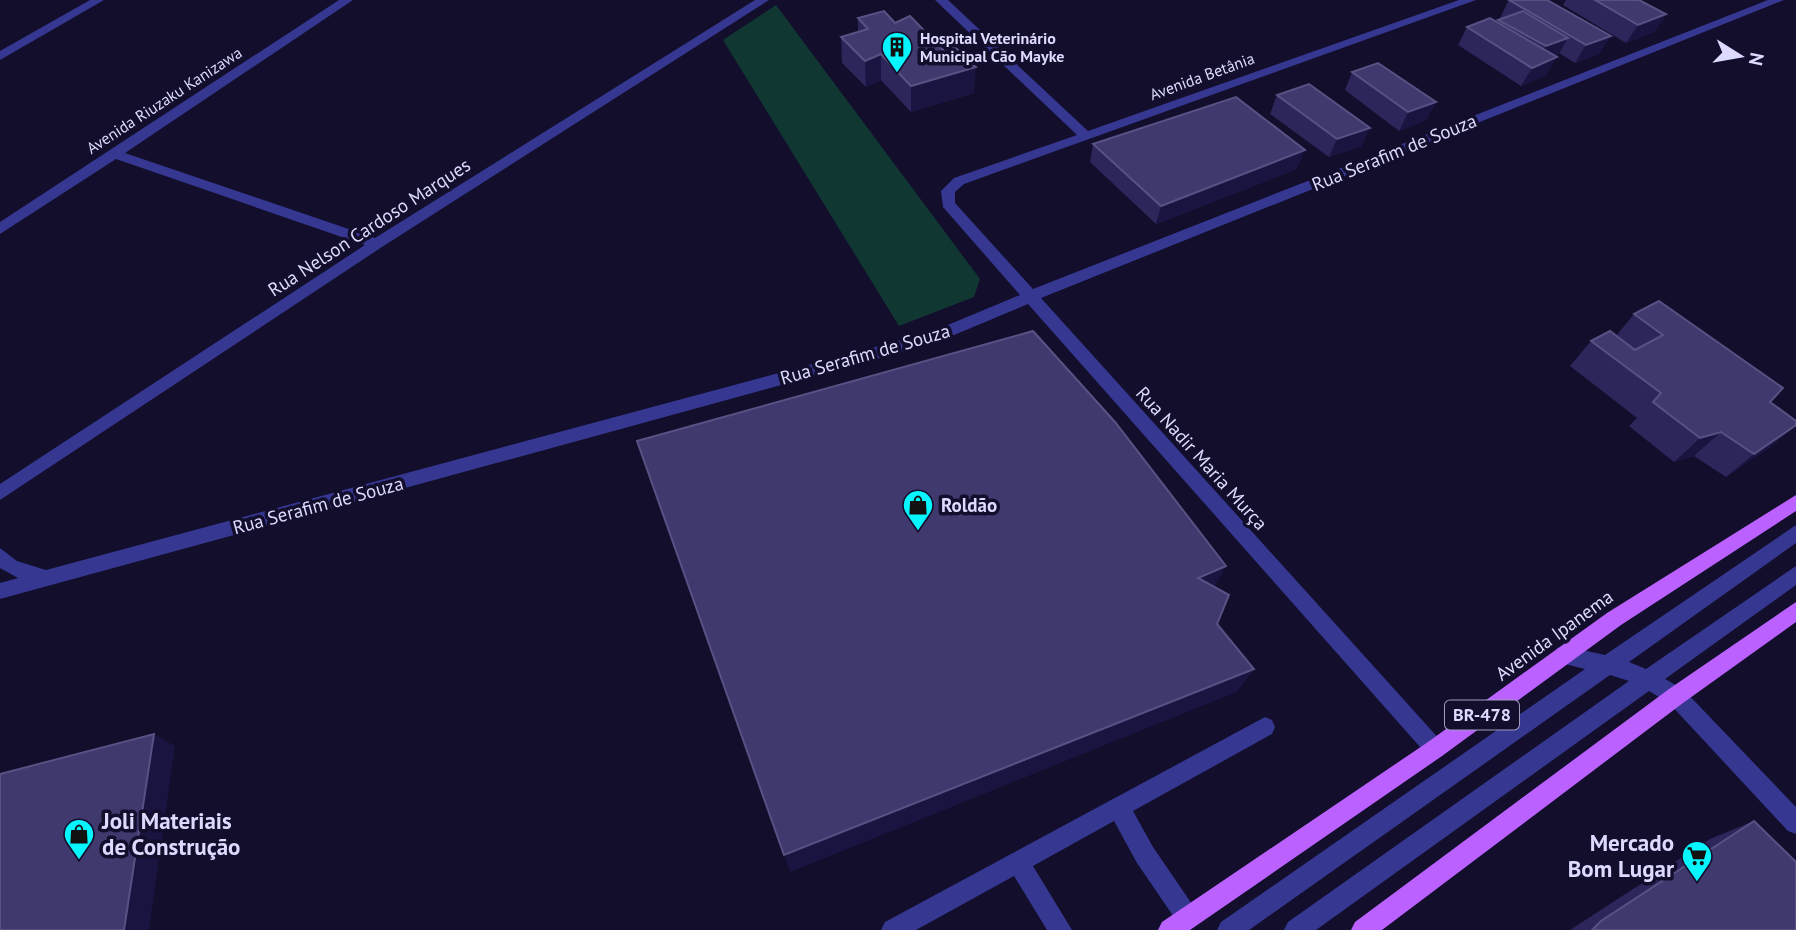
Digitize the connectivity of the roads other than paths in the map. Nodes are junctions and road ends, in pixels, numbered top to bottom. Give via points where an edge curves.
1 (72, 0) edge
2 (98, 0) edge
3 (347, 0) edge
4 (763, 0) edge
5 (941, 0) edge
6 (1470, 0) edge
7 (1778, 0) edge
8 (52, 26) junction
9 (0, 56) edge
10 (1086, 136) junction
11 (116, 154) junction
12 (948, 191) joint
13 (0, 229) edge
14 (377, 244) junction
15 (1029, 297) junction
16 (3, 494) edge
17 (1796, 502) edge
18 (1796, 533) edge
19 (0, 556) edge
20 (1796, 574) edge
21 (47, 579) junction
22 (0, 590) edge
23 (1796, 611) edge
24 (1564, 655) junction
25 (1608, 666) junction
26 (1649, 680) junction
27 (1676, 696) junction
28 (1265, 727) dead end
29 (1435, 749) junction
30 (1118, 807) junction
31 (1796, 823) edge
32 (1018, 862) junction
33 (1179, 924) edge
34 (893, 930) edge
35 (1060, 930) edge
36 (1229, 930) edge
37 (1296, 930) edge
38 (1363, 930) edge

1 - 8 street via 74,8
2 - 8 street
3 - 11 street, Avenida Riuzaku Kanizawa
4 - 14 street, Rua Nelson Cardoso Marques
5 - 10 street
6 - 10 street, Avenida Betânia
7 - 15 street, Rua Serafim de Souza
8 - 9 street
10 - 12 street, Avenida Betânia via 958,181
11 - 13 street, Avenida Riuzaku Kanizawa
11 - 14 street
12 - 15 street, Rua Nadir Maria Murça via 948,204
14 - 16 street, Rua Nelson Cardoso Marques
15 - 21 street, Rua Serafim de Souza via 935,337
15 - 29 street, Rua Nadir Maria Murça
17 - 24 main road, Avenida Ipanema / BR-478
18 - 25 street
19 - 21 street via 11,567
20 - 26 street
21 - 22 street, Rua Serafim de Souza
23 - 27 main road
24 - 25 street
24 - 29 main road, Avenida Ipanema / BR-478
25 - 26 street
25 - 36 street
26 - 27 street
26 - 37 street
27 - 31 street
27 - 38 main road
28 - 30 street
29 - 33 main road, Avenida Ipanema / BR-478
30 - 32 street
30 - 33 street
32 - 34 street
32 - 35 street

